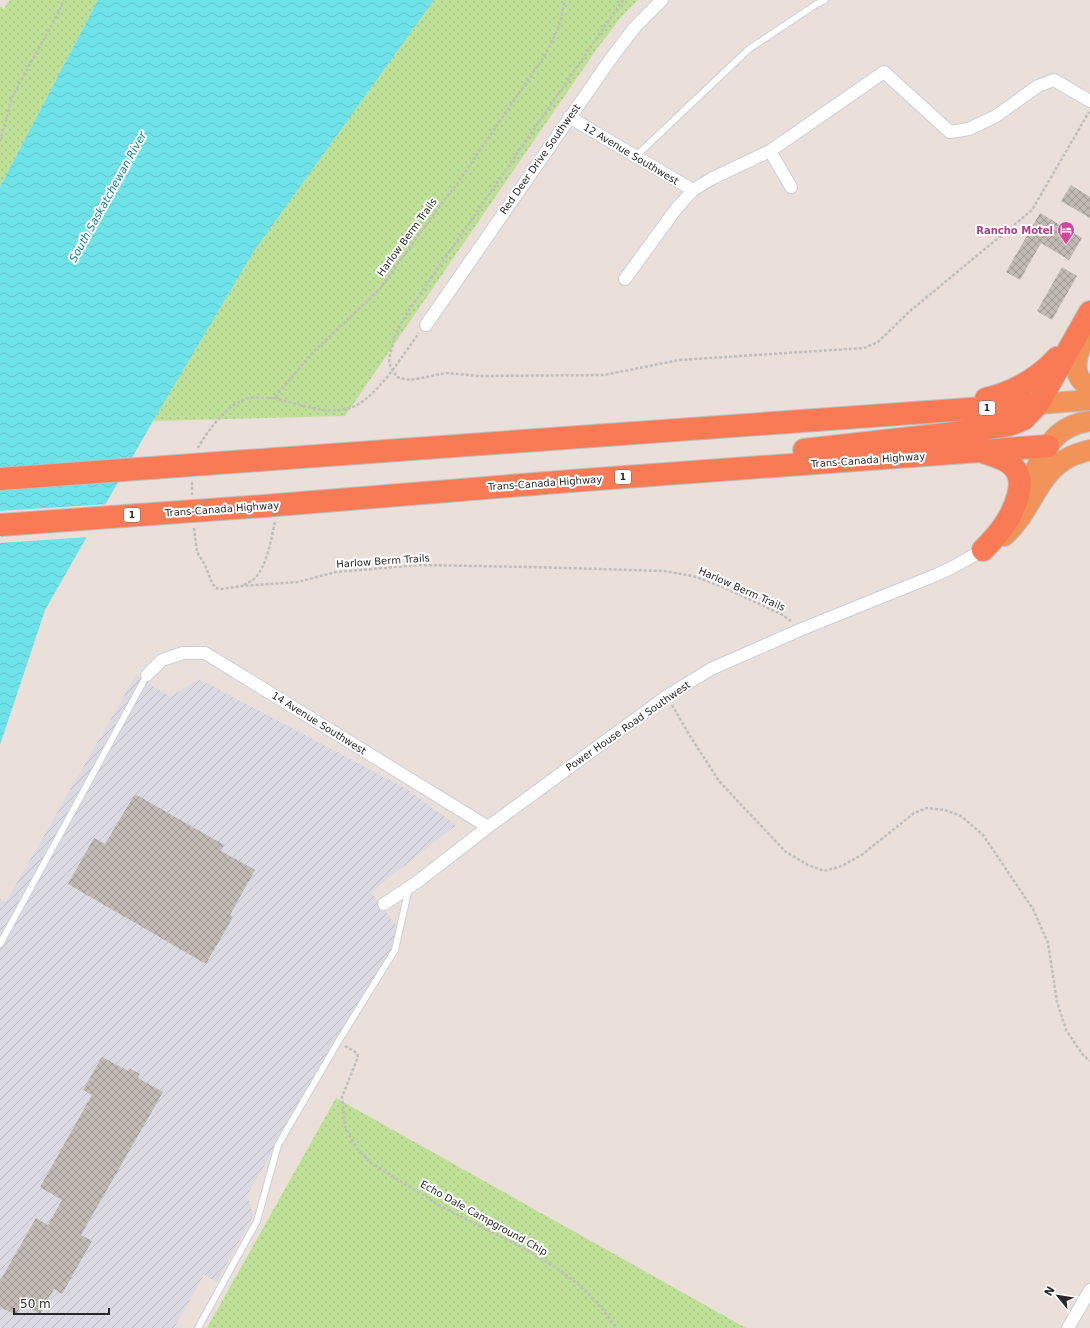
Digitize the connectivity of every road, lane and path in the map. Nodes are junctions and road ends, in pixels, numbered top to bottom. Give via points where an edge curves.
1 (63, 0) edge
2 (565, 0) edge
3 (623, 0) edge
4 (662, 0) edge
5 (825, 0) edge
6 (1090, 101) edge
7 (1090, 110) edge
8 (570, 117) junction
9 (0, 141) edge
10 (770, 151) junction
11 (636, 156) junction
12 (791, 187) dead end
13 (693, 190) junction
14 (625, 279) dead end
15 (1090, 308) edge
16 (1090, 312) edge
17 (426, 325) joint
18 (1090, 325) edge
19 (392, 370) junction
20 (1090, 386) edge
21 (274, 398) junction
22 (1090, 400) edge
23 (1038, 404) junction
24 (936, 411) junction
25 (1090, 421) edge
26 (1090, 443) edge
27 (1048, 446) junction
28 (1090, 450) edge
29 (982, 451) junction
30 (197, 452) dead end
31 (699, 472) junction
32 (192, 478) dead end
33 (0, 479) edge
34 (192, 496) dead end
35 (266, 513) junction
36 (1011, 516) junction
37 (0, 525) edge
38 (194, 525) dead end
39 (982, 550) junction
40 (242, 586) junction
41 (802, 629) junction
42 (147, 675) joint
43 (667, 696) junction
44 (488, 827) junction
45 (417, 882) junction
46 (384, 904) dead end
47 (0, 944) edge
48 (338, 1042) junction
49 (1090, 1062) edge
50 (1090, 1290) edge
51 (198, 1328) edge
52 (617, 1328) edge
53 (1068, 1328) edge

1 - 9 path via 13,95
2 - 21 path, Harlow Berm Trails via 558,29 545,55 459,181 379,290 315,350
3 - 19 path via 405,316 395,336 390,355 389,363
4 - 8 street, Red Deer Drive Southwest via 612,57
5 - 11 lane via 749,49
6 - 10 street via 1054,80 1038,86 996,116 969,129 950,132 884,72
7 - 19 path via 1032,210 910,311 878,342 864,348 679,360 604,375 480,376 446,373 411,380 397,377
8 - 11 street, 12 Avenue Southwest
8 - 17 street, Red Deer Drive Southwest
10 - 12 street
10 - 13 street
11 - 13 street, 12 Avenue Southwest
13 - 14 street
15 - 24 highway via 1058,356 1026,385 1007,393
16 - 23 highway
17 - 19 path
18 - 20 highway via 1076,364 1080,379
19 - 21 path via 379,386 354,407 314,409
21 - 30 path via 248,398 229,408 216,421
22 - 23 highway, 1
23 - 24 highway, 1
23 - 31 highway via 1024,419 1008,425 791,451
24 - 33 highway, 1, bridge
25 - 27 highway via 1069,426 1054,437
26 - 27 highway, Trans-Canada Highway / 1
27 - 29 highway, Trans-Canada Highway / 1
27 - 36 highway
28 - 39 highway via 1070,456 1059,463 1043,481 1018,522 999,541
29 - 31 highway, Trans-Canada Highway / 1
29 - 36 highway via 1003,459 1017,471 1020,479 1019,490
31 - 35 highway, Trans-Canada Highway / 1
32 - 34 path
35 - 37 highway, Trans-Canada Highway / 1, bridge
35 - 40 path via 275,521 264,562 252,581
36 - 39 highway
38 - 40 path, Harlow Berm Trails via 197,552 212,583 221,589
39 - 41 street, Power House Road Southwest via 936,575
40 - 41 path, Harlow Berm Trails via 298,582 336,572 419,565 664,571 693,576 723,587 781,614
41 - 43 street, Power House Road Southwest via 711,670
42 - 44 street, 14 Avenue Southwest via 162,660 183,652 205,653
42 - 47 lane
43 - 44 street, Power House Road Southwest
43 - 49 path via 719,781 786,852 808,865 824,871 842,866 864,854 914,813 927,808 945,810 961,816 983,835 1033,909 1048,943 1057,1002 1066,1030
44 - 45 street, Power House Road Southwest
45 - 46 street, Power House Road Southwest
45 - 48 lane via 408,892 394,950
48 - 51 lane via 278,1145 256,1221
48 - 52 path, Echo Dale Campground Chip via 357,1053 358,1057 342,1097 345,1126 358,1150 371,1162 444,1208 523,1248 558,1269 588,1294
50 - 53 street

